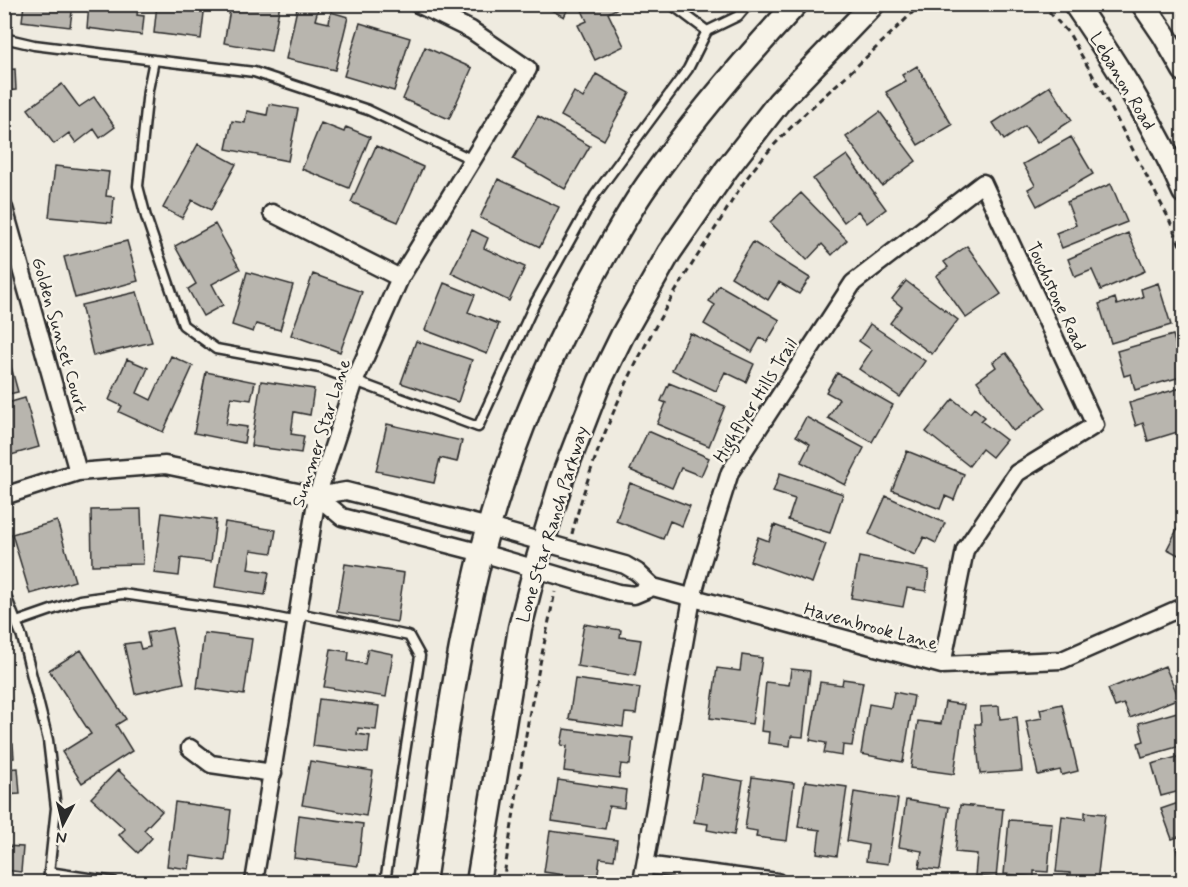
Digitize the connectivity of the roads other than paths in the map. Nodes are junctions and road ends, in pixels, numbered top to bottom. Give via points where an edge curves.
1 (418, 4) edge
2 (671, 4) edge
3 (748, 4) edge
4 (796, 4) edge
5 (873, 4) edge
6 (1075, 4) edge
7 (1143, 4) edge
8 (707, 31) junction
9 (4, 38) edge
10 (154, 60) junction
11 (1184, 70) edge
12 (473, 160) junction
13 (983, 183) joint
14 (1184, 192) edge
15 (4, 208) edge
16 (272, 213) dead end
17 (400, 278) junction
18 (355, 380) junction
19 (78, 472) junction
20 (4, 496) edge
21 (317, 496) junction
22 (489, 527) junction
23 (543, 542) junction
24 (482, 553) junction
25 (535, 568) junction
26 (653, 587) junction
27 (4, 591) edge
28 (692, 598) junction
29 (1182, 613) edge
30 (298, 618) junction
31 (17, 622) junction
32 (942, 665) junction
33 (190, 748) dead end
34 (273, 773) junction
35 (645, 865) junction
36 (49, 872) junction
37 (48, 882) edge
38 (114, 882) edge
39 (254, 882) edge
40 (385, 882) edge
41 (424, 882) edge
42 (478, 882) edge
43 (642, 882) edge
44 (777, 882) edge

1 - 12 street, Summer Star Lane via 471,30 528,69
2 - 8 lane
3 - 8 lane via 738,16
4 - 22 main road via 725,82 645,188 612,241 535,396
5 - 23 main road, Lone Star Ranch Parkway via 752,136 669,253 600,381 562,479
6 - 14 main road, Lebanon Road via 1143,110
7 - 11 main road
8 - 18 lane via 688,69 595,195 534,305 478,427
9 - 10 lane
10 - 12 lane via 254,72 368,110
10 - 18 lane via 138,186 183,325 216,349 320,368
12 - 17 street, Summer Star Lane
13 - 28 street, Highflyer Hills Trail via 853,283 730,472
13 - 32 street, Touchstone Road via 1095,425 1017,473 965,550
15 - 19 street, Golden Sunset Court
16 - 17 street
17 - 18 street, Summer Star Lane
18 - 21 street, Summer Star Lane
19 - 20 street, Havenbrook Lane
19 - 21 street, Havenbrook Lane via 165,465
21 - 22 street, Havenbrook Lane via 346,491
21 - 24 street, Havenbrook Lane via 342,517
21 - 30 street, Summer Star Lane
22 - 23 street, Havenbrook Lane
22 - 24 main road
23 - 25 main road, Lone Star Ranch Parkway
23 - 26 street, Havenbrook Lane via 625,565
24 - 25 street, Havenbrook Lane
24 - 41 main road via 460,658
25 - 26 street, Havenbrook Lane via 618,593 634,595
25 - 42 main road, Lone Star Ranch Parkway via 520,628
26 - 28 street, Havenbrook Lane
27 - 31 lane
28 - 32 street, Havenbrook Lane
28 - 35 street, Highflyer Hills Trail
29 - 32 street, Havenbrook Lane via 1062,660
30 - 31 lane via 123,594 80,600
30 - 34 street, Summer Star Lane
30 - 40 lane via 409,636 420,657
31 - 36 lane via 48,740 56,808
33 - 34 street via 211,764
34 - 39 street, Summer Star Lane
35 - 43 street, Highflyer Hills Trail
35 - 44 street
36 - 37 lane
36 - 38 lane

